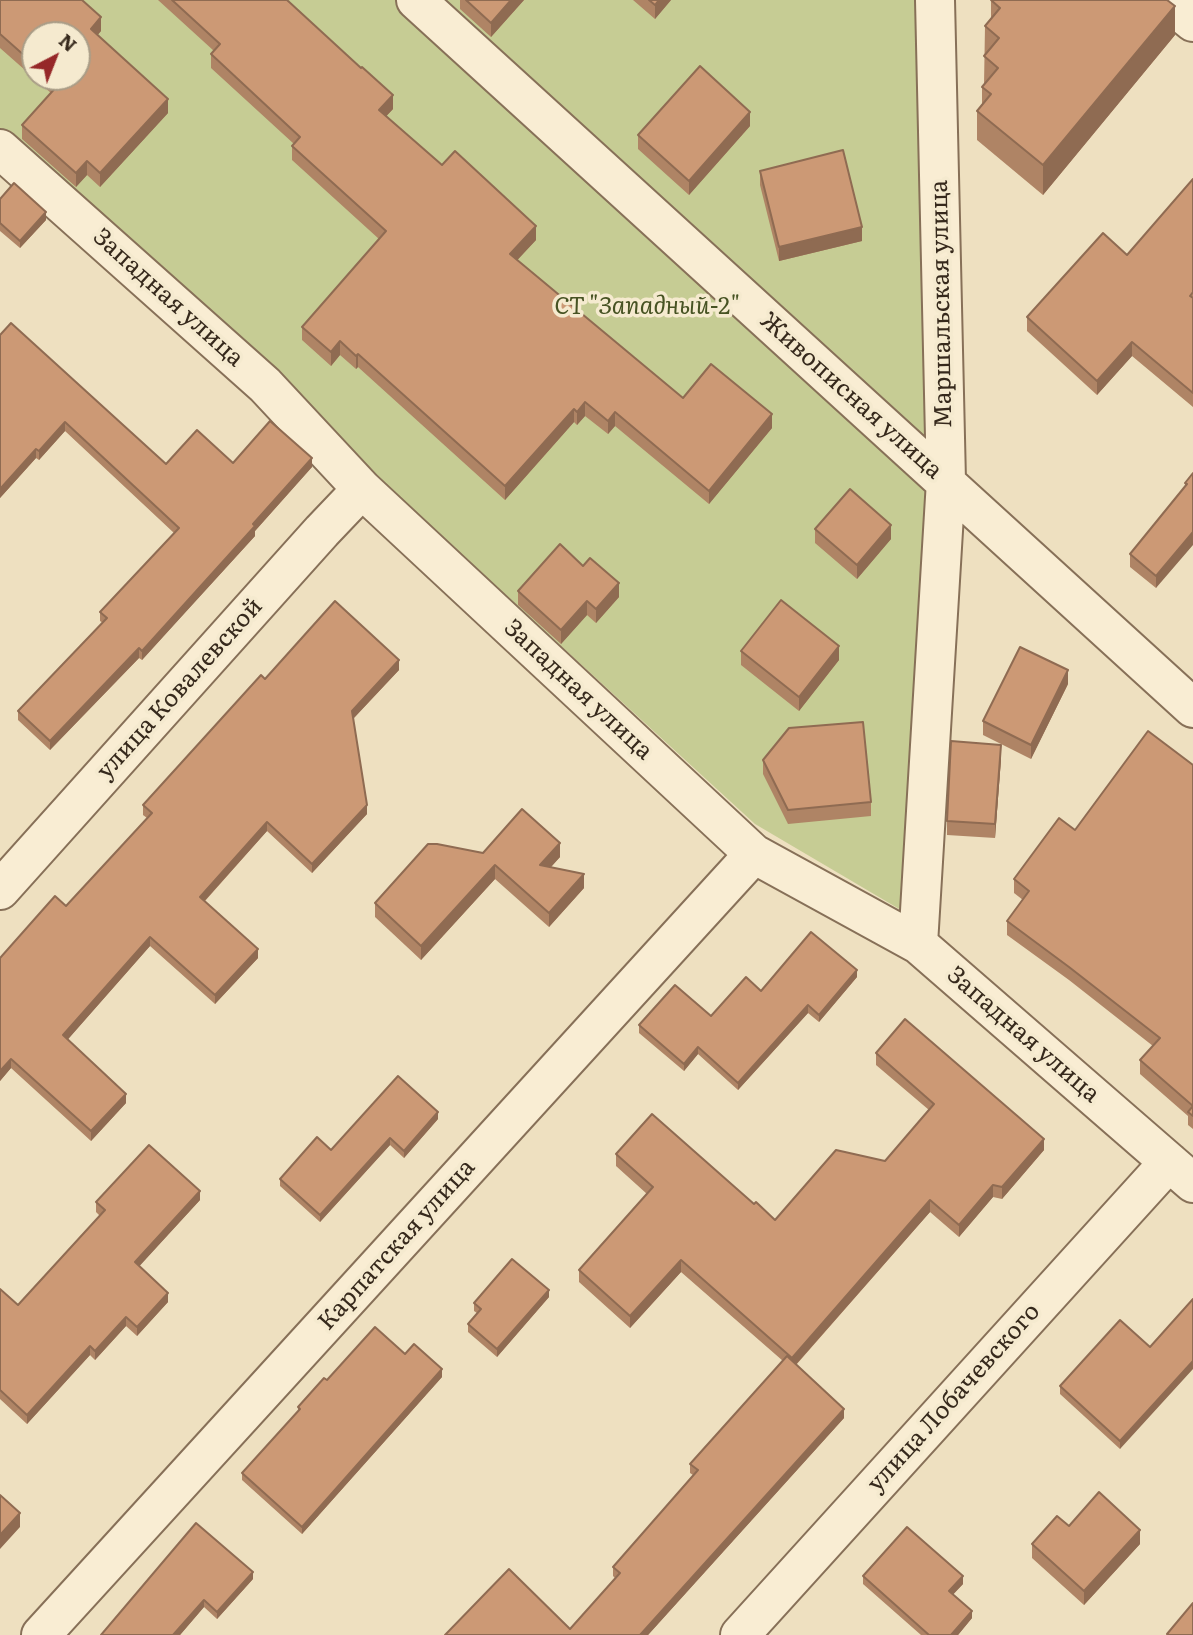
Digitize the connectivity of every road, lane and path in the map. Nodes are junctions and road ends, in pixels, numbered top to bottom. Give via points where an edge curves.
1 (416, 0) edge
2 (935, 0) edge
3 (1166, 0) edge
4 (1193, 22) edge
5 (0, 149) edge
6 (946, 481) junction
7 (362, 489) junction
8 (1193, 708) edge
9 (754, 854) junction
10 (0, 890) edge
11 (918, 944) junction
12 (1181, 1172) edge
13 (41, 1635) edge
14 (740, 1635) edge

1 - 6 street, Живописная улица
2 - 6 street, Маршальская улица
3 - 4 street
5 - 7 street, Западная улица via 265,385
6 - 8 street, Живописная улица
6 - 11 street, Маршальская улица
7 - 9 street, Западная улица
7 - 10 street, улица Ковалевской
9 - 11 street, Западная улица
9 - 13 street, Карпатская улица
11 - 12 street, Западная улица
12 - 14 street, улица Лобачевского

